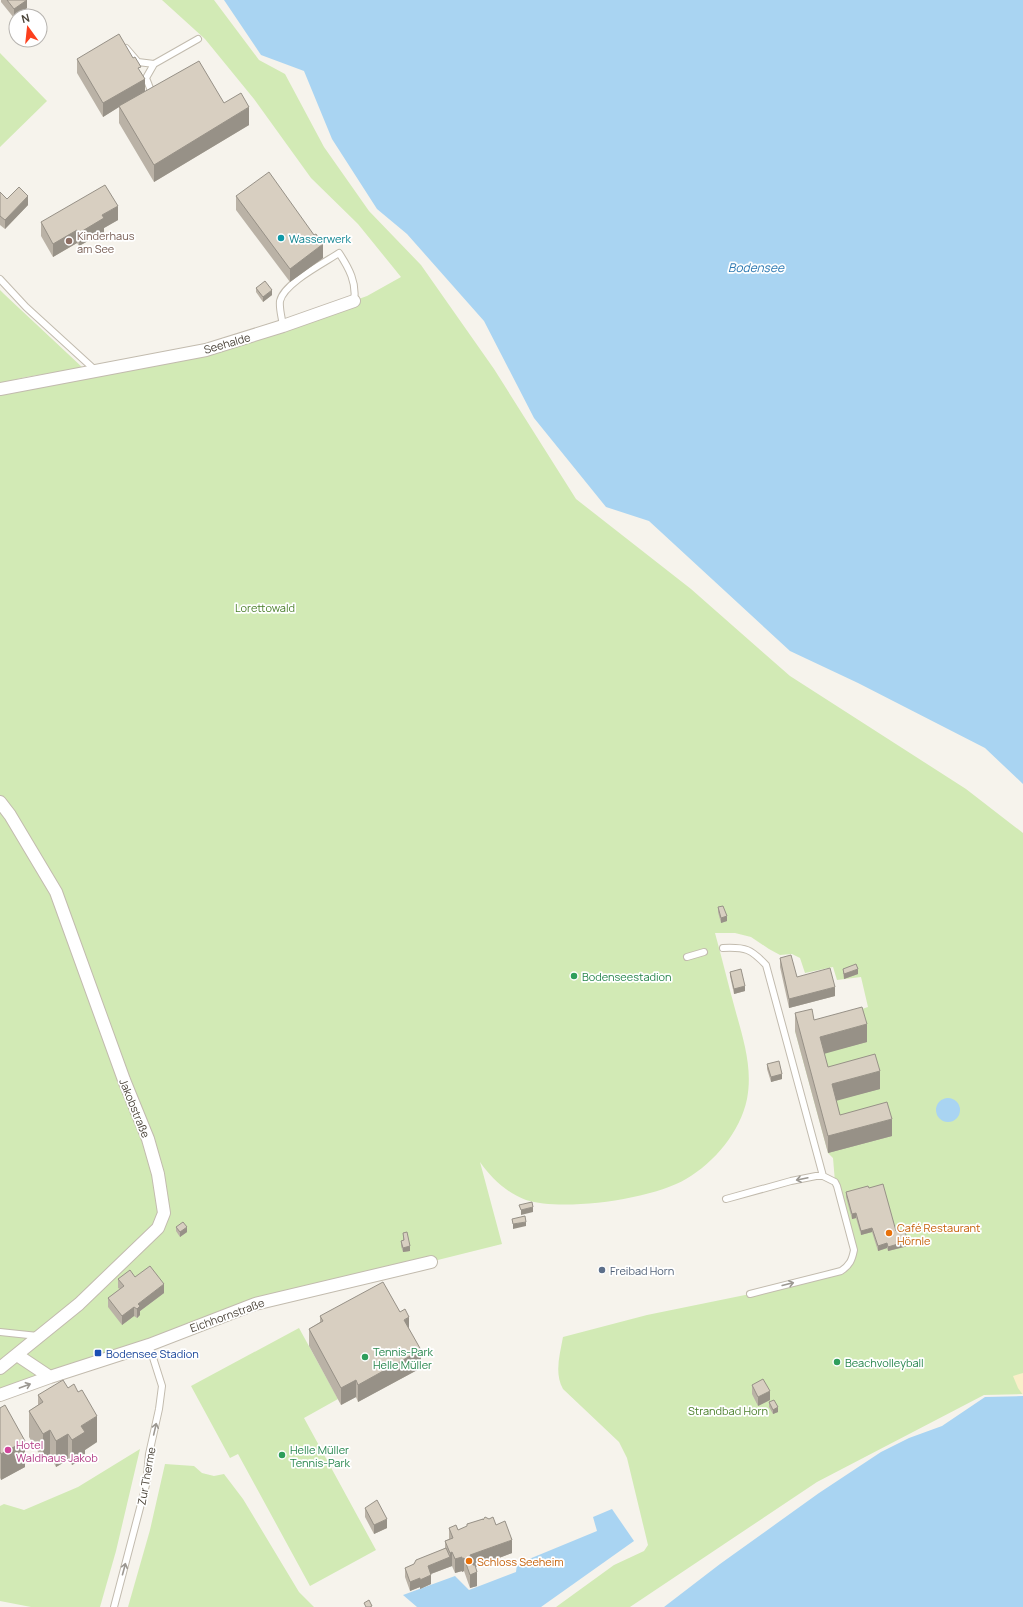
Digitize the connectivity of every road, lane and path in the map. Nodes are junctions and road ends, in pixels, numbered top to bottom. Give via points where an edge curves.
1 (198, 39) dead end
2 (123, 44) edge
3 (154, 64) junction
4 (157, 102) edge
5 (0, 279) edge
6 (354, 300) joint
7 (283, 326) junction
8 (95, 370) junction
9 (0, 389) edge
10 (0, 802) edge
11 (723, 948) dead end
12 (704, 952) dead end
13 (687, 957) dead end
14 (823, 1176) junction
15 (726, 1199) dead end
16 (431, 1262) dead end
17 (750, 1294) dead end
18 (0, 1332) edge
19 (40, 1336) junction
20 (149, 1345) junction
21 (17, 1355) junction
22 (0, 1368) edge
23 (50, 1377) junction
24 (0, 1395) edge
25 (114, 1607) edge

1 - 3 lane
2 - 3 lane via 138,62
3 - 4 lane via 146,78
5 - 8 lane via 26,307
6 - 7 street, Seehalde
6 - 7 lane via 356,290 339,253 286,290 280,301
7 - 8 street, Seehalde via 206,350
8 - 9 street, Seehalde
10 - 19 street, Jakobstraße via 56,892 148,1139 158,1174 164,1213 158,1228 136,1250 79,1304
11 - 14 lane via 735,947 753,952 766,965
12 - 13 lane
14 -> 15 lane via 791,1181
17 -> 14 lane via 841,1271 852,1260 854,1250 837,1186 835,1182
16 - 20 street, Eichhornstraße via 255,1304
18 - 19 lane
19 - 21 street, Jakobstraße
20 - 23 street, Eichhornstraße
25 -> 20 lane, Zur Therme via 146,1485 149,1454 159,1409 162,1386
21 - 22 street, Jakobstraße
21 - 23 street
24 -> 23 street, Eichhornstraße

